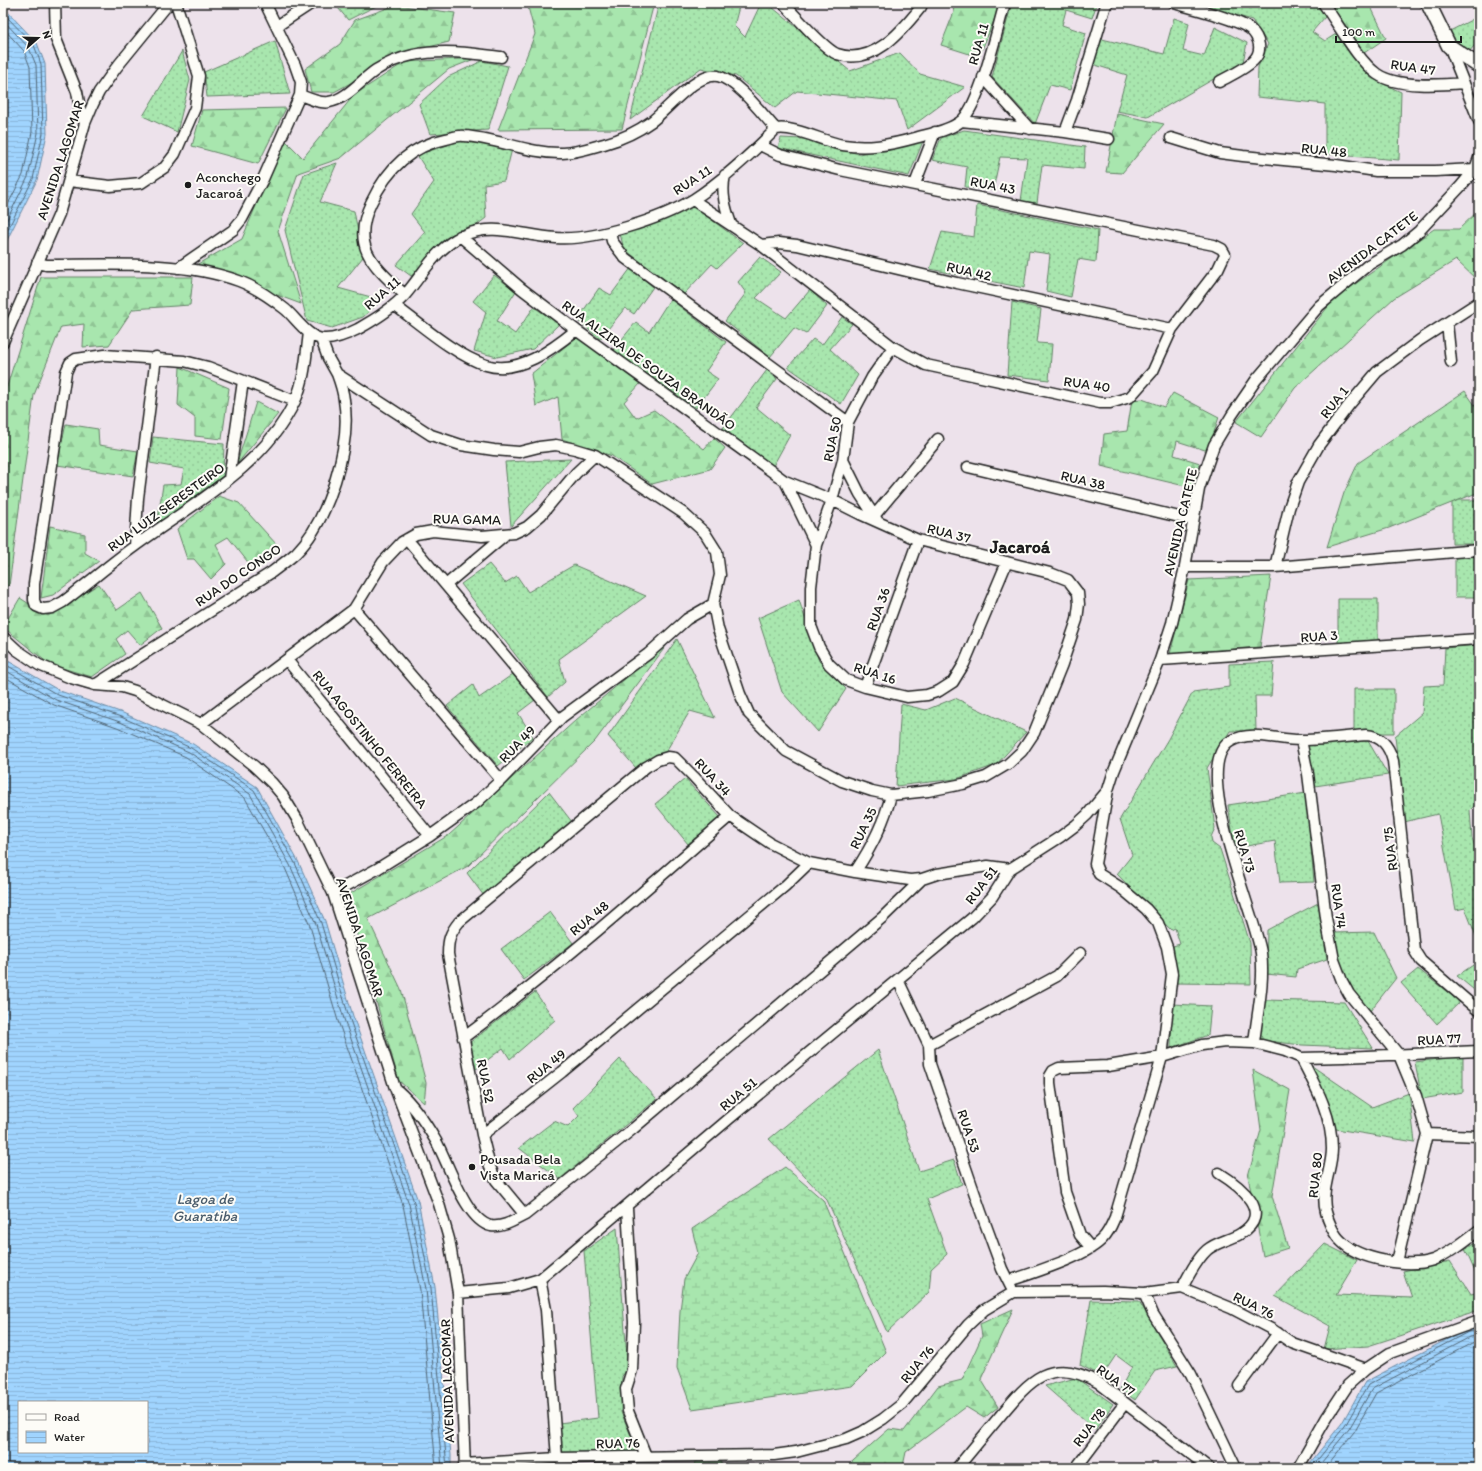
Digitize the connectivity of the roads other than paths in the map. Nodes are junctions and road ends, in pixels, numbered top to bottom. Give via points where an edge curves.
1 (56, 3) edge
2 (169, 3) edge
3 (176, 3) edge
4 (265, 3) edge
5 (312, 3) edge
6 (783, 3) edge
7 (1005, 3) edge
8 (1108, 3) edge
9 (1174, 3) edge
10 (1324, 3) edge
11 (1428, 3) edge
12 (921, 5) edge
13 (277, 26) junction
14 (1449, 46) junction
15 (501, 57) dead end
16 (1479, 66) edge
17 (983, 77) junction
18 (1219, 82) dead end
19 (1464, 83) junction
20 (300, 95) junction
21 (961, 121) junction
22 (1479, 121) edge
23 (85, 123) junction
24 (776, 129) junction
25 (1030, 129) junction
26 (935, 132) junction
27 (1065, 132) junction
28 (1171, 138) dead end
29 (1109, 139) dead end
30 (760, 145) junction
31 (1479, 158) edge
32 (1475, 168) junction
33 (725, 175) junction
34 (69, 181) junction
35 (915, 184) junction
36 (693, 200) junction
37 (731, 224) junction
38 (610, 232) junction
39 (460, 236) junction
40 (761, 245) junction
41 (1222, 249) joint
42 (36, 263) junction
43 (178, 268) junction
44 (404, 295) junction
45 (1479, 302) edge
46 (394, 305) junction
47 (1447, 322) junction
48 (1172, 329) junction
49 (576, 330) junction
50 (309, 333) junction
51 (321, 339) junction
52 (3, 342) edge
53 (893, 348) junction
54 (156, 357) junction
55 (1451, 362) dead end
56 (337, 374) junction
57 (242, 381) junction
58 (295, 401) junction
59 (848, 422) junction
60 (938, 439) dead end
61 (595, 455) junction
62 (843, 460) junction
63 (968, 467) dead end
64 (229, 479) junction
65 (785, 481) junction
66 (832, 500) junction
67 (877, 520) junction
68 (1192, 520) junction
69 (506, 534) junction
70 (407, 539) junction
71 (918, 540) junction
72 (816, 545) junction
73 (135, 546) junction
74 (1479, 550) edge
75 (1007, 562) junction
76 (1185, 567) junction
77 (1275, 567) junction
78 (447, 584) junction
79 (713, 604) junction
80 (354, 609) junction
81 (3, 637) edge
82 (1479, 639) edge
83 (288, 660) junction
84 (1160, 660) junction
85 (95, 684) junction
86 (865, 688) junction
87 (559, 720) junction
88 (201, 724) junction
89 (1301, 740) junction
90 (501, 780) junction
91 (1108, 790) junction
92 (891, 795) junction
93 (730, 816) junction
94 (430, 836) junction
95 (810, 863) junction
96 (1010, 869) junction
97 (855, 872) junction
98 (922, 879) junction
99 (333, 893) junction
100 (448, 941) joint
101 (1080, 953) dead end
102 (898, 980) junction
103 (1479, 1011) edge
104 (463, 1038) junction
105 (1254, 1043) junction
106 (929, 1045) junction
107 (1479, 1051) edge
108 (1400, 1055) junction
109 (1162, 1057) junction
110 (1301, 1058) junction
111 (395, 1088) junction
112 (1427, 1134) junction
113 (482, 1135) junction
114 (1479, 1136) edge
115 (1219, 1173) dead end
116 (627, 1208) junction
117 (525, 1215) junction
118 (1479, 1230) edge
119 (1091, 1248) junction
120 (1397, 1262) junction
121 (540, 1279) junction
122 (1009, 1281) junction
123 (1182, 1288) junction
124 (1014, 1292) junction
125 (458, 1293) junction
126 (1144, 1293) junction
127 (1479, 1321) edge
128 (1278, 1333) junction
129 (1366, 1368) junction
130 (1239, 1386) dead end
131 (1125, 1403) junction
132 (646, 1456) junction
133 (557, 1458) junction
134 (464, 1466) edge
135 (957, 1468) edge
136 (1076, 1468) edge
137 (1209, 1468) edge
138 (1236, 1468) edge
139 (1298, 1468) edge

1 - 23 street via 56,39 77,92
2 - 23 street, AVENIDA LAGOMAR via 99,92
3 - 34 street via 199,76 195,108 175,154 165,167 141,184 92,185
4 - 13 street
5 - 13 street
6 - 12 street via 836,54 859,57 882,47 907,25
7 - 17 street, RUA 11
8 - 27 street
9 - 18 street via 1239,24 1250,29 1256,36 1260,44 1259,53 1253,62
10 - 19 street, RUA 47 via 1357,52 1377,74 1395,81 1435,85
11 - 14 main road
13 - 20 street via 301,82
14 - 16 main road
14 - 19 street
15 - 20 street via 452,51 413,55 376,70 339,99 322,102
17 - 21 street, RUA 11 via 975,100
17 - 25 street
19 - 22 street
20 - 43 street via 263,180 242,219 233,230
21 - 25 street
21 - 26 street
23 - 34 street, AVENIDA LAGOMAR
24 - 26 street via 786,128 822,141 866,148 890,145
24 - 30 street, RUA 11
24 - 44 street via 734,85 718,76 704,78 630,136 586,149 562,153 526,149 463,136 437,140 398,162 380,185 364,218 362,236 368,254 380,272
25 - 27 street
26 - 35 street
27 - 29 street
28 - 32 street, RUA 48 via 1220,153 1376,171
30 - 33 street, RUA 11
30 - 35 street, RUA 43 via 780,154 840,170
31 - 32 street, AVENIDA CATETE
32 - 68 street, AVENIDA CATETE via 1419,231 1402,245 1368,265 1319,306 1256,380 1214,445 1199,489
33 - 36 street, RUA 11
33 - 37 street via 722,188
34 - 42 street, AVENIDA LAGOMAR via 58,214
35 - 41 street, RUA 43
36 - 37 street, RUA 40
36 - 38 street, RUA 11
37 - 40 street, RUA 40
38 - 39 street, RUA 11 via 584,237 556,238 495,229 477,230
38 - 59 street via 612,241 625,258
39 - 44 street, RUA 11 via 437,254
39 - 49 street, RUA ALZIRA DE SOUZA BRANDÃO via 522,289
40 - 48 street, RUA 42 via 797,245 957,283
40 - 53 street, RUA 40
41 - 48 street, RUA 40 via 1225,254 1223,261
42 - 43 street
42 - 52 street, AVENIDA LAGOMAR
43 - 50 street via 240,281 267,295
44 - 46 street, RUA 11
45 - 47 street, RUA 1
46 - 49 street via 464,355 486,366 502,367 537,357
46 - 51 street, RUA 11 via 355,331 336,338
47 - 55 street
47 - 77 street, RUA 1 via 1376,372 1319,445 1298,482
48 - 53 street, RUA 40 via 1154,371 1130,397 1110,404 926,366
49 - 65 street, RUA ALZIRA DE SOUZA BRANDÃO
50 - 51 street
50 - 58 street, RUA LUIZ SERESTEIRO via 302,380
51 - 56 street, RUA DO CONGO
53 - 59 street, RUA 50 via 872,377
54 - 57 street via 208,367
54 - 73 street via 138,498
54 - 73 street, RUA LUIZ SERESTEIRO via 105,355 76,359 70,363 66,372 36,564 36,606 43,609 52,608 62,602
56 - 61 street via 431,435 448,442 518,452 556,445
56 - 85 street, RUA DO CONGO via 345,401 342,454 331,495 314,530 301,547 272,572
57 - 58 street
57 - 64 street
58 - 64 street, RUA LUIZ SERESTEIRO via 265,446
59 - 62 street, RUA 50
60 - 67 street
61 - 69 street, RUA GAMA via 527,527
61 - 79 street via 683,513 705,533 716,552 720,575
62 - 66 street, RUA 50
62 - 67 street
63 - 68 street, RUA 38
64 - 73 street, RUA LUIZ SERESTEIRO
65 - 66 street, RUA ALZIRA DE SOUZA BRANDÃO
65 - 72 street
66 - 67 street, RUA 37
66 - 72 street, RUA 16
67 - 71 street, RUA 37
68 - 76 street, AVENIDA CATETE
69 - 70 street, RUA GAMA via 482,536 433,531 416,534
69 - 78 street
70 - 78 street
70 - 80 street, RUA GAMA via 383,562
71 - 75 street, RUA 37
71 - 86 street, RUA 36
72 - 86 street, RUA 16 via 811,586 811,626 829,664 846,680
74 - 77 street
75 - 86 street, RUA 16 via 954,682 927,696 907,697
75 - 92 street, RUA 37 via 1059,576 1068,580 1078,593 1077,620 1034,733 1022,751 1008,764 986,777 928,791
76 - 77 street
76 - 84 street, AVENIDA CATETE
78 - 87 street
79 - 87 street, RUA 49 via 687,619 648,654
79 - 92 street via 718,629 749,714 786,751 805,763 842,782
80 - 83 street, RUA GAMA
80 - 90 street
81 - 85 street, AVENIDA LAGOMAR via 39,665 71,678
82 - 84 street, RUA 3
83 - 88 street, RUA GAMA
83 - 94 street, RUA AGOSTINHO FERREIRA
84 - 91 street, AVENIDA CATETE via 1119,757
85 - 88 street, AVENIDA LAGOMAR via 135,691
87 - 90 street, RUA 49
88 - 99 street, AVENIDA LAGOMAR via 254,766 283,796
89 - 103 street, RUA 75 via 1374,736 1391,750 1414,950 1421,961
89 - 105 street, RUA 73 via 1246,736 1230,741 1220,751 1217,769 1222,820 1230,855 1252,915 1261,953 1262,976
89 - 108 street, RUA 74 via 1334,960 1350,994
90 - 94 street, RUA 49
91 - 96 street, AVENIDA CATETE via 1087,815 1060,837
91 - 109 street via 1096,870 1146,909 1158,923 1167,947 1172,974
92 - 97 street, RUA 35 via 879,831
93 - 95 street, RUA 34 via 770,843
93 - 100 street, RUA 34 via 674,758 658,760 646,767 459,922
93 - 104 street, RUA 48 via 643,891
94 - 99 street, RUA 49
95 - 97 street, RUA 34
95 - 113 street, RUA 49 via 562,1072
96 - 98 street, RUA 34 via 988,866 937,874
96 - 102 street, RUA 51 via 992,897 972,918
97 - 98 street, RUA 34 via 895,879
98 - 117 street via 883,917 645,1118
99 - 111 street, AVENIDA LAGOMAR
100 - 104 street, RUA 52
101 - 106 street via 1057,976
102 - 106 street, RUA 53
102 - 116 street, RUA 51 via 730,1118
104 - 113 street, RUA 52
105 - 109 street via 1225,1042 1202,1045
105 - 110 street
106 - 122 street, RUA 53 via 930,1064 981,1212
107 - 108 street, RUA 77
108 - 110 street
108 - 112 street, RUA 74
109 - 119 street via 1115,1216 1103,1239
109 - 119 street via 1108,1066 1067,1067 1053,1071 1050,1076 1065,1192 1080,1235
110 - 120 street, RUA 80 via 1325,1107 1330,1125 1332,1149 1325,1202 1335,1234 1350,1249 1374,1258
111 - 117 street via 413,1104 436,1142 466,1204 481,1221 492,1226 507,1225
111 - 125 street, AVENIDA LAGOMAR via 439,1204 449,1239
112 - 114 street
112 - 120 street
113 - 117 street, RUA 52 via 496,1180
115 - 123 street via 1236,1183 1247,1194 1253,1205 1253,1223 1240,1234 1209,1248
116 - 121 street, RUA 51
116 - 132 street via 634,1322 632,1370 626,1389 628,1411
118 - 120 street, RUA 80 via 1433,1260 1418,1263
119 - 122 street
121 - 125 street, RUA 51 via 509,1288
121 - 133 street via 546,1310
122 - 124 street, RUA 53
123 - 126 street, RUA 76
123 - 128 street, RUA 76 via 1231,1308
124 - 126 street, RUA 76
124 - 132 street, RUA 76 via 984,1310 968,1325 902,1404 862,1432 826,1444 774,1455
125 - 134 street, AVENIDA LACOMAR
126 - 138 street via 1153,1314 1191,1374
127 - 129 street via 1390,1353
128 - 129 street, RUA 76 via 1292,1344
128 - 130 street
129 - 139 street via 1348,1385
131 - 135 street, RUA 77 via 1084,1374 1069,1370 1043,1375 1029,1383 1017,1395
131 - 136 street, RUA 78
131 - 137 street, RUA 77
132 - 133 street, RUA 76
133 - 134 street, RUA 76

